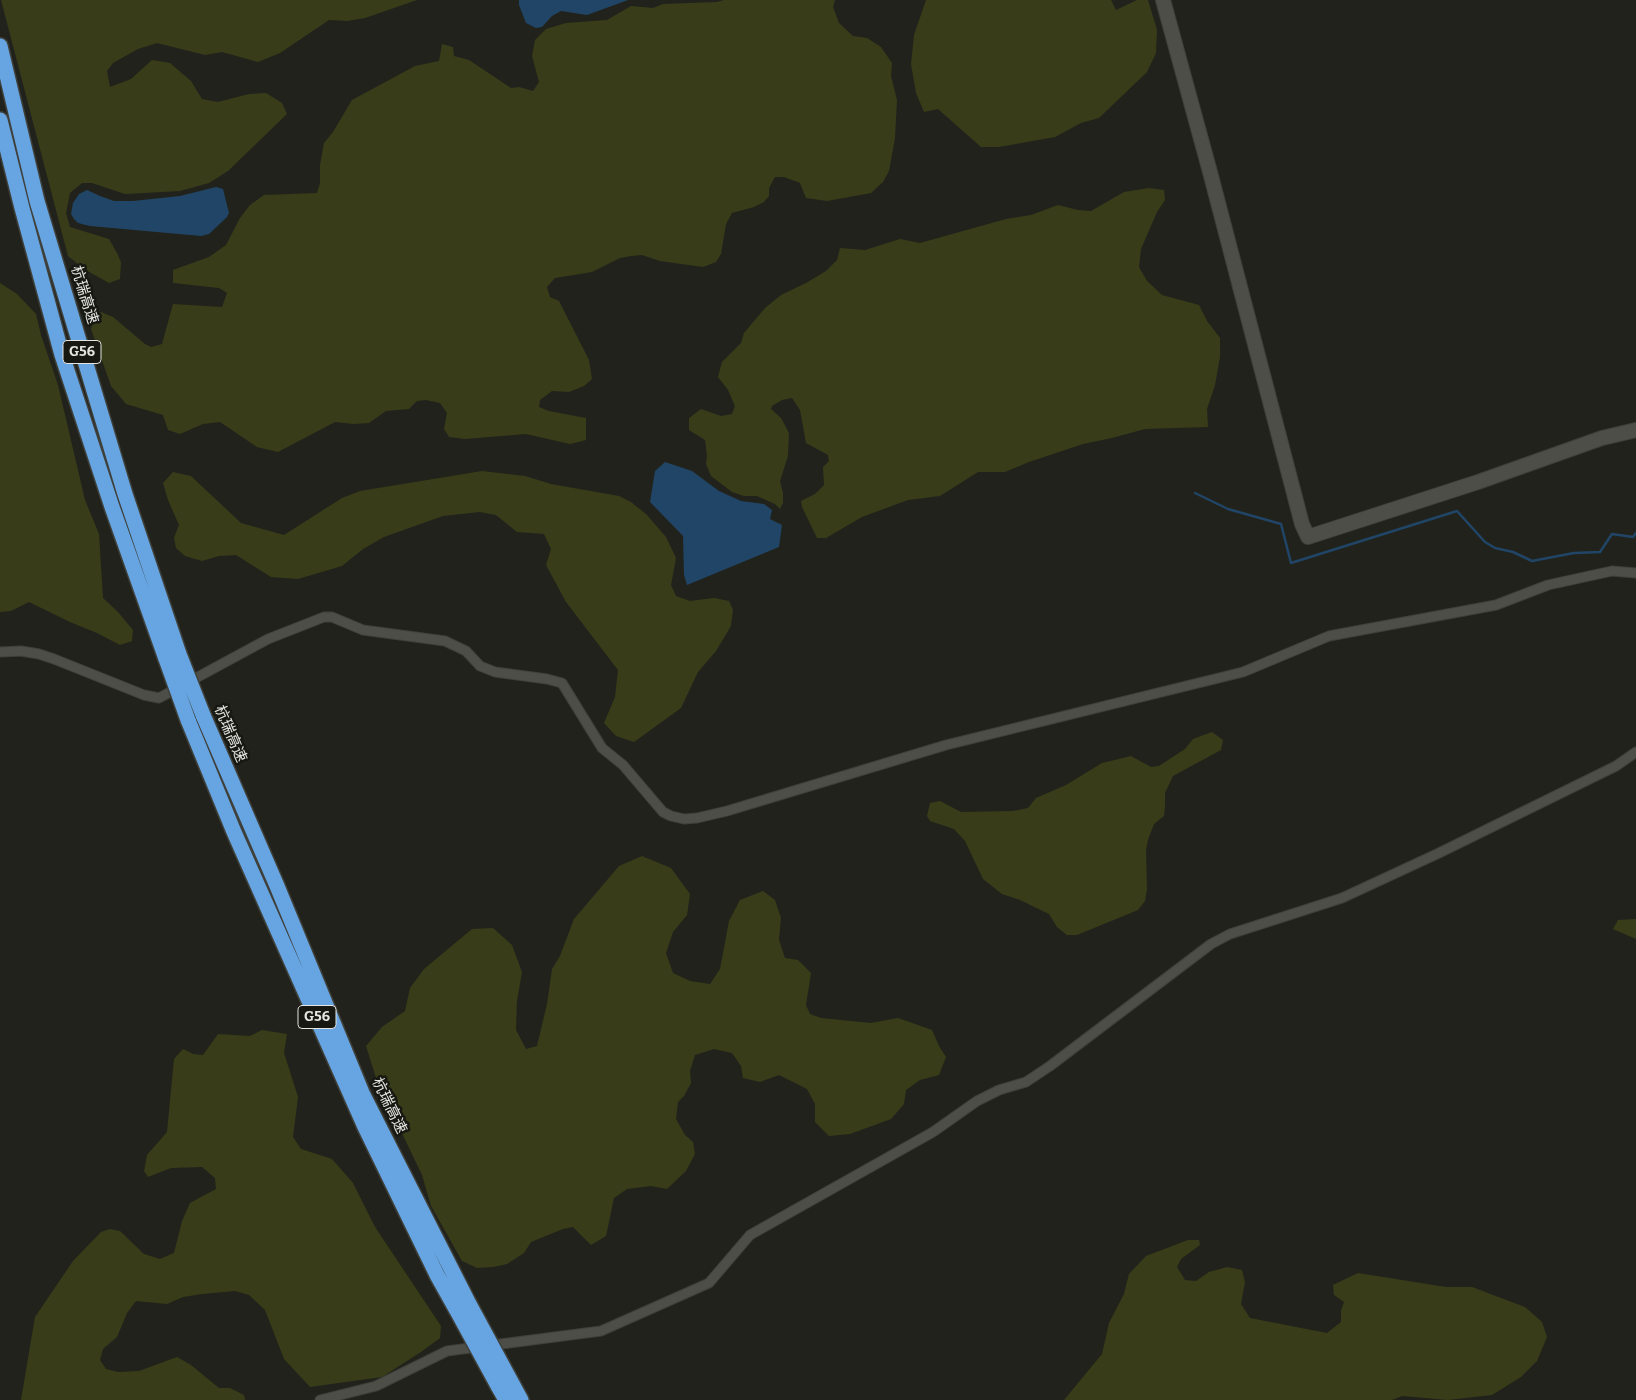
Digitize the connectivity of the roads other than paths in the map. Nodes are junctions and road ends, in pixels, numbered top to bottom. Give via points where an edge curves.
1 (1163, 0) edge
2 (0, 46) edge
3 (0, 120) edge
4 (1636, 430) edge
5 (1636, 573) edge
6 (0, 652) edge
7 (172, 656) junction
8 (1636, 752) edge
9 (462, 1305) junction
10 (503, 1381) junction
11 (320, 1400) edge
12 (506, 1400) edge
13 (521, 1400) edge

1 - 4 street via 1308,537 1602,438
2 - 7 highway, 杭瑞高速 / G56 via 37,201
3 - 7 highway, 杭瑞高速 / G56 via 62,355 112,507
5 - 6 street via 1612,571 1548,585 1496,605 1329,636 1244,672 946,744 727,811 684,819 671,816 658,806 622,765 602,748 562,684 495,672 480,666 466,651 445,641 363,630 332,617 324,617 268,639 159,698 39,654
7 - 9 highway, 杭瑞高速 / G56, bridge via 203,715 363,1095
7 - 9 highway, 杭瑞高速 / G56, bridge via 188,720 365,1127 438,1275
8 - 11 street via 1590,779 1342,898 1230,934 1211,944 1026,1082 999,1090 977,1102 932,1132 750,1235 709,1283 601,1332 447,1351 376,1386
9 - 10 highway, 杭瑞高速 / G56, bridge
10 - 12 highway, 杭瑞高速 / G56
10 - 13 highway, 杭瑞高速 / G56

